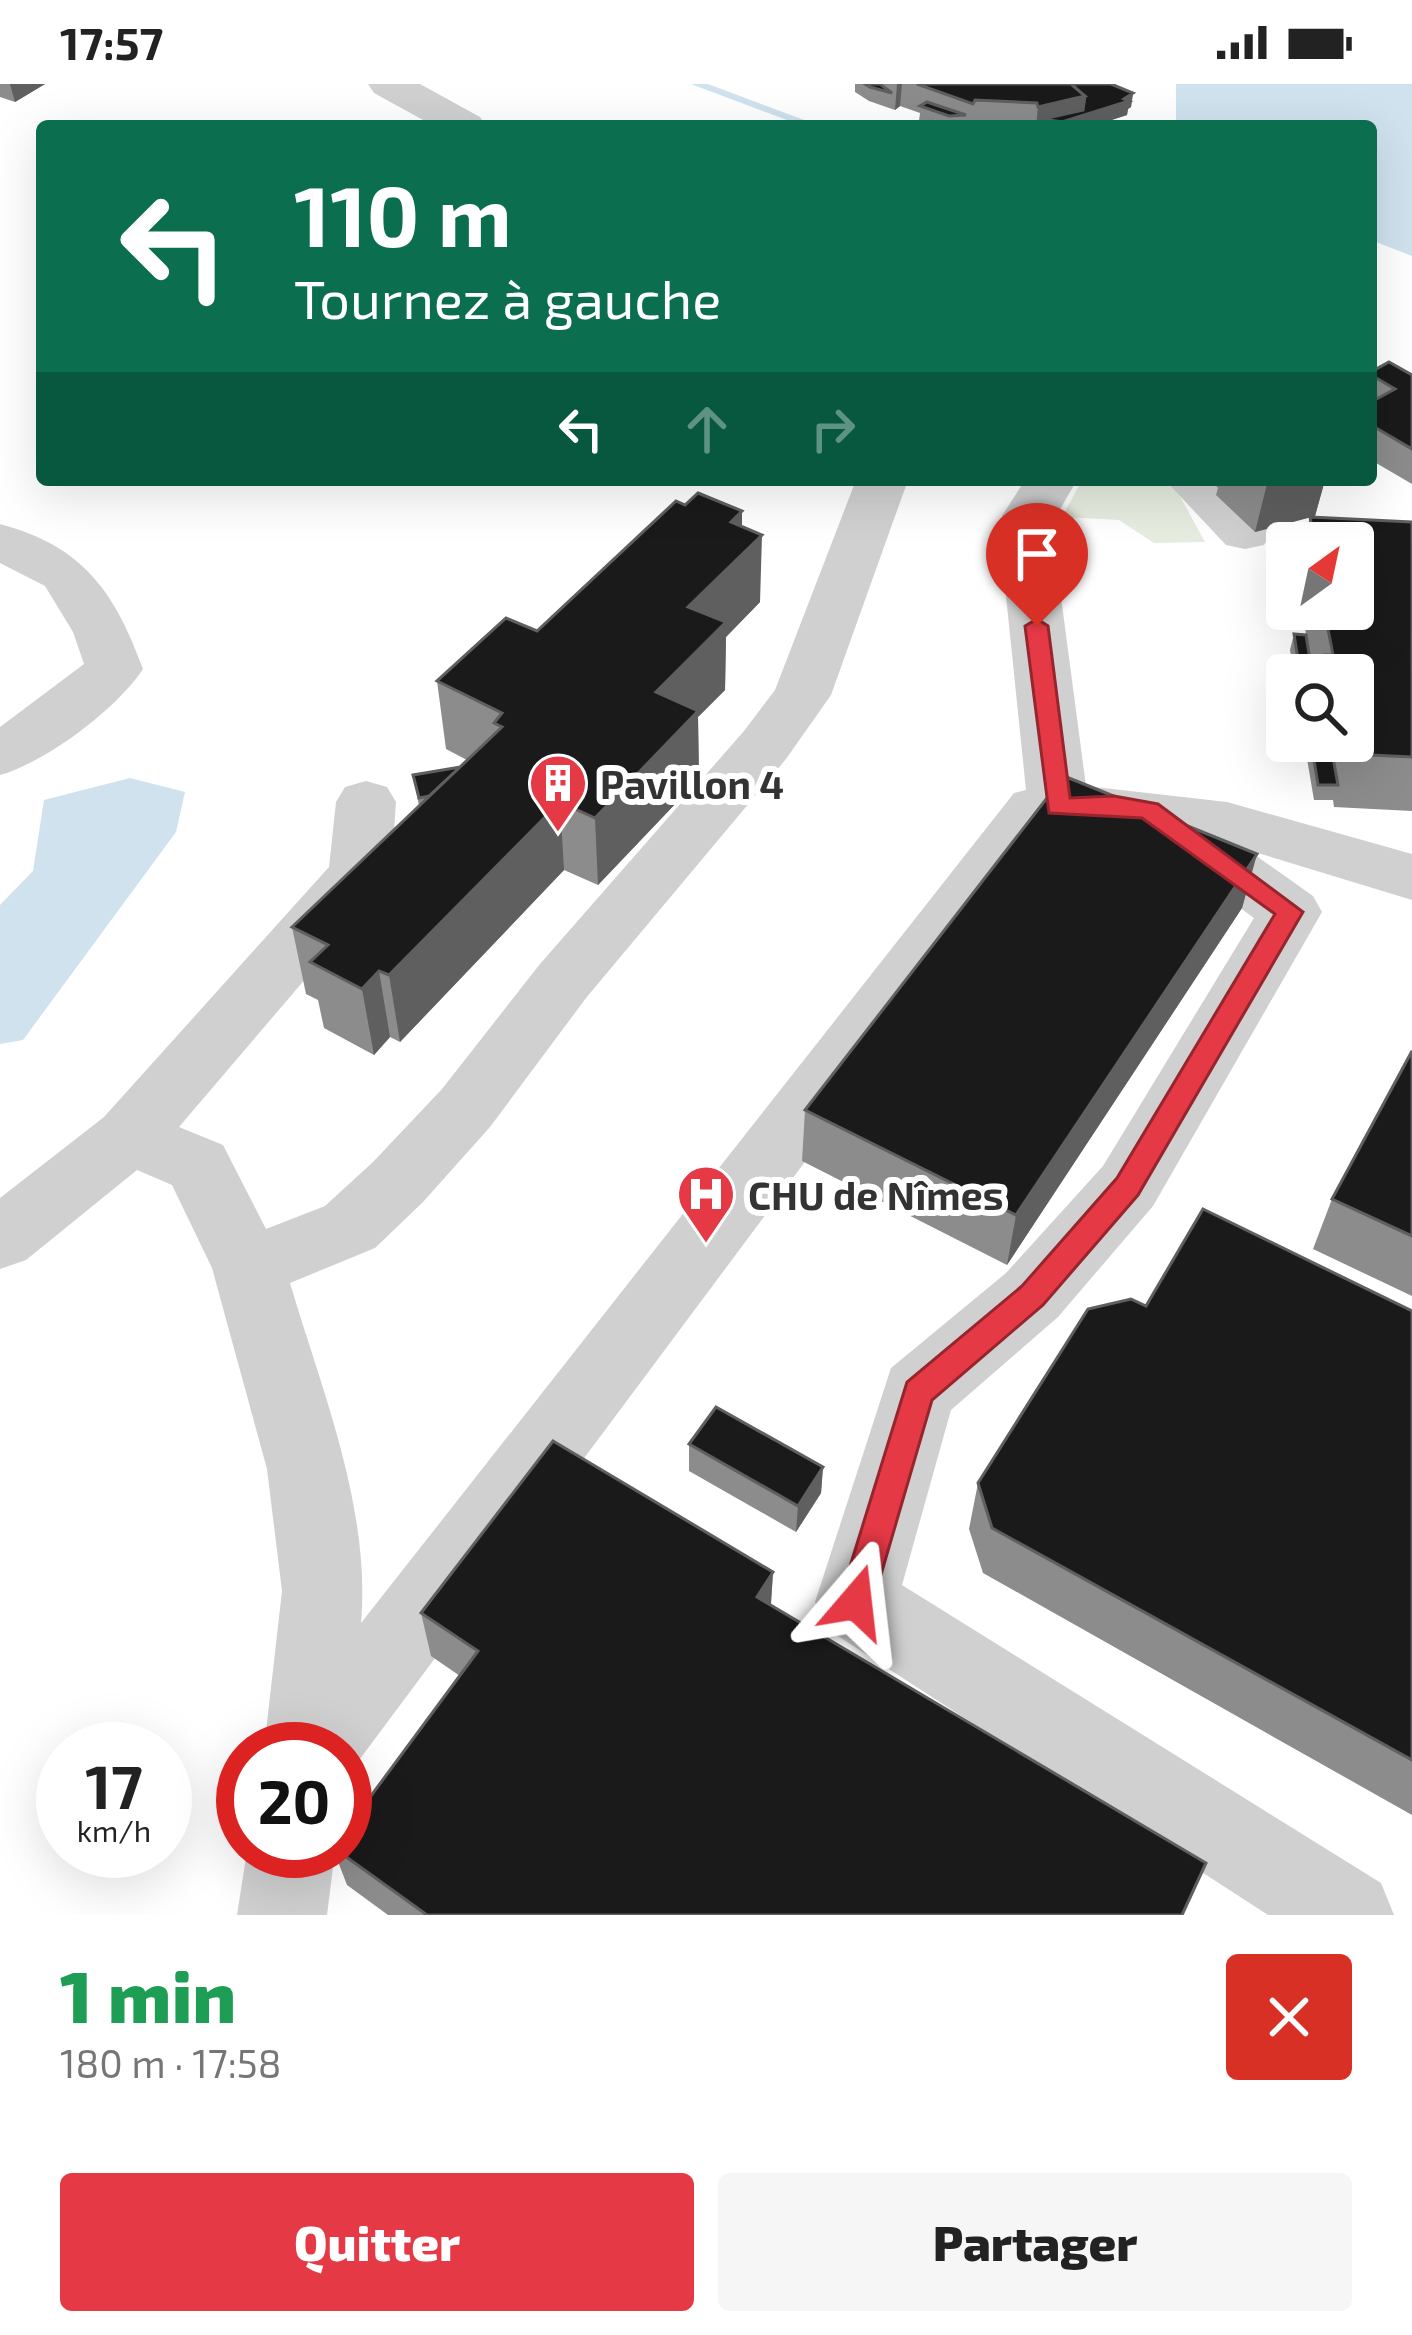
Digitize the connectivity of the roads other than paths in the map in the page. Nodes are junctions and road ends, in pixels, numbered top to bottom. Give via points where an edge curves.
1 (389, 84) edge
2 (454, 120) edge
3 (880, 486) edge
4 (1047, 486) edge
5 (1198, 486) edge
6 (1245, 533) dead end
7 (0, 542) edge
8 (0, 755) edge
9 (366, 802) dead end
10 (1058, 807) junction
11 (1149, 810) junction
12 (1412, 877) edge
13 (129, 1137) junction
14 (0, 1239) edge
15 (249, 1268) junction
16 (310, 1722) edge
17 (337, 1722) edge
18 (287, 1878) edge
19 (282, 1915) edge
20 (1349, 1915) edge

1 - 2 lane
3 - 15 lane via 802,694 765,746 398,1182 350,1227
4 - 10 lane via 1029,516 1030,567
5 - 6 lane
7 - 8 lane via 65,574 114,669
9 - 13 lane via 360,873
10 - 11 lane
10 - 17 lane via 1036,808
11 - 12 lane via 1339,851
11 - 20 lane via 1290,912 1128,1186 1033,1295 918,1392 856,1602
13 - 14 lane
13 - 15 lane via 198,1165
15 - 16 lane via 306,1469 322,1591
18 - 19 lane

